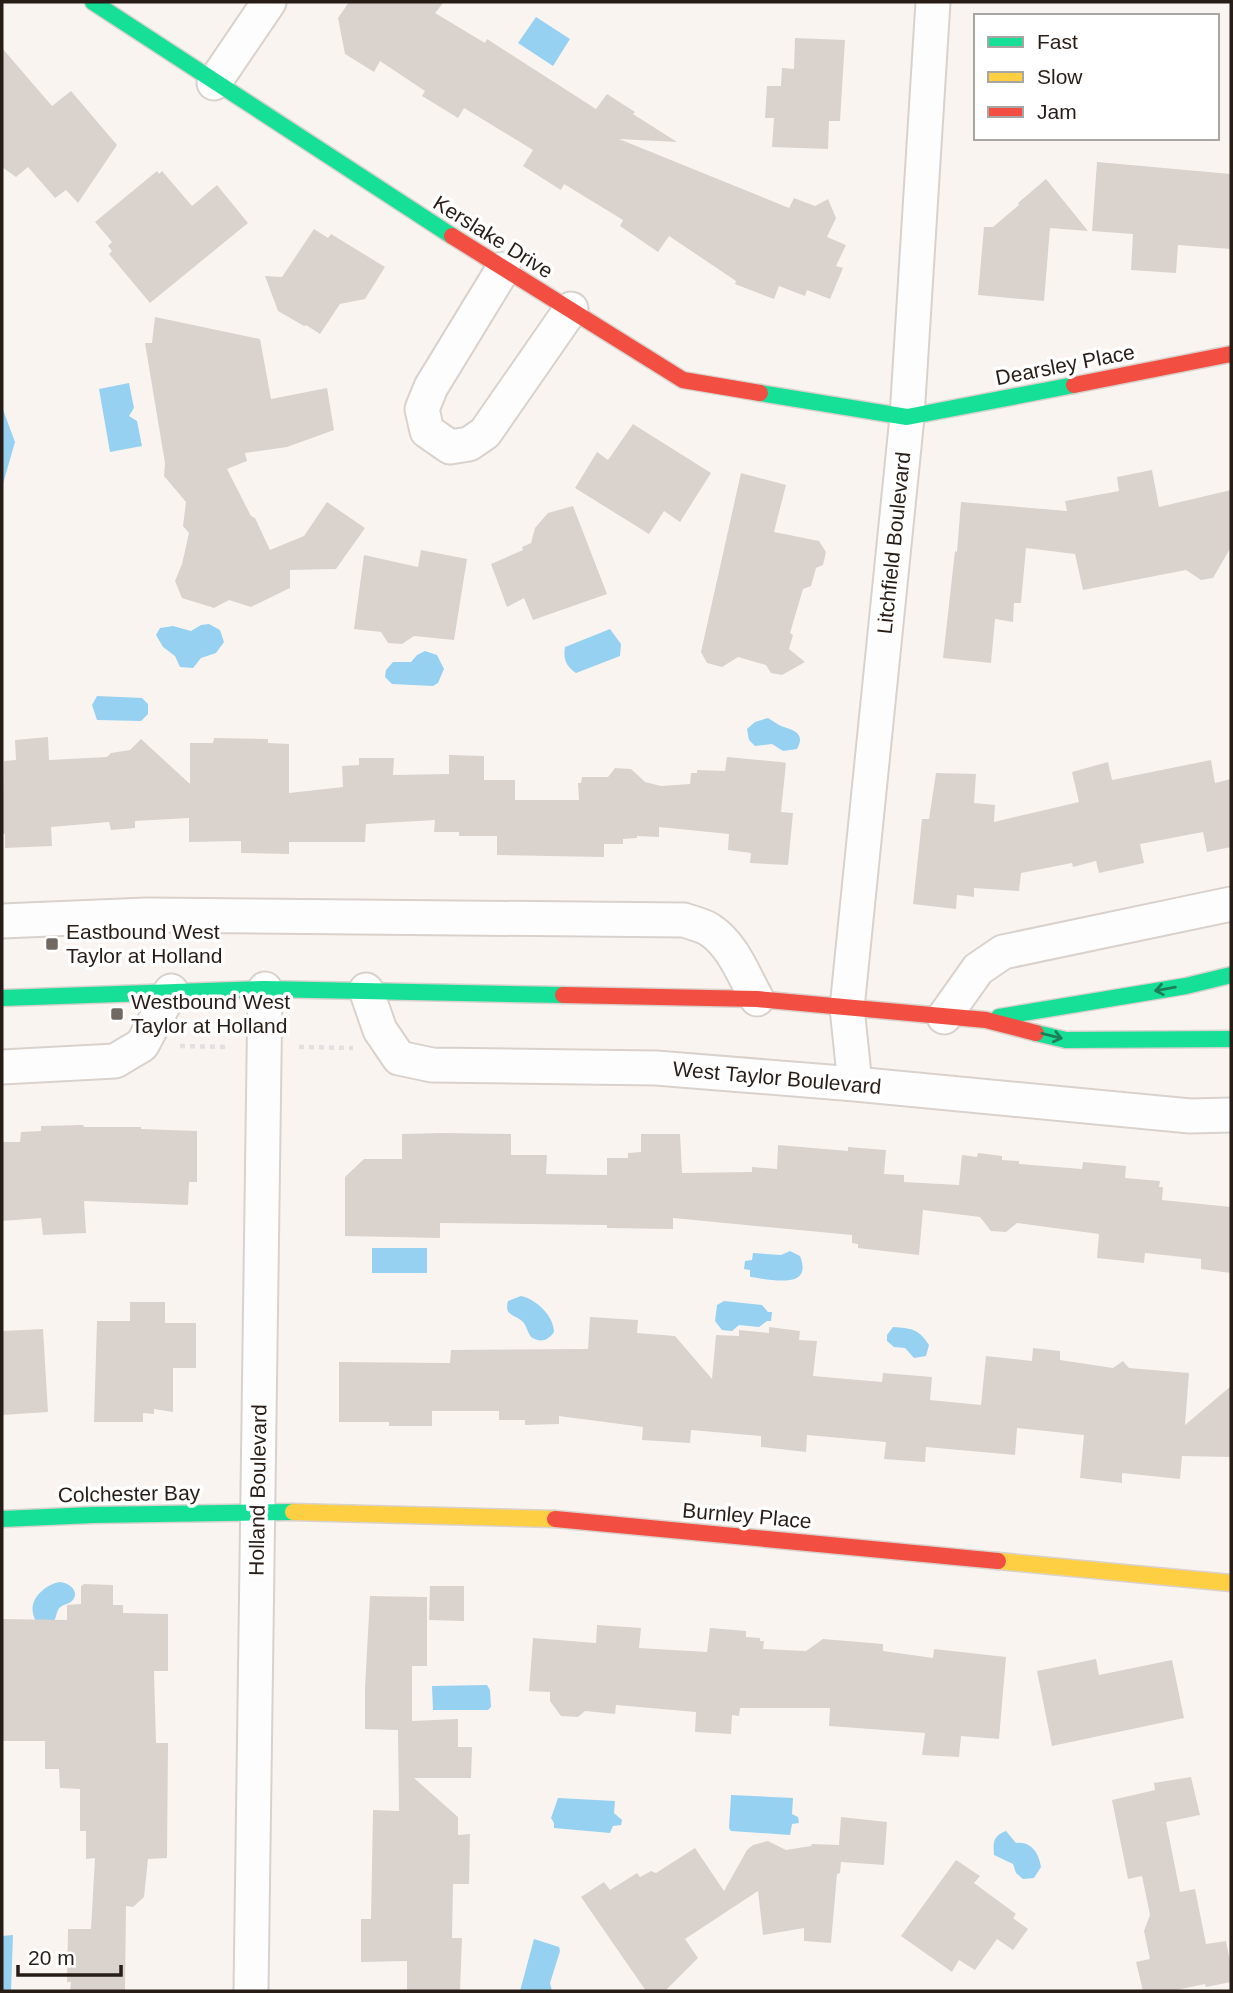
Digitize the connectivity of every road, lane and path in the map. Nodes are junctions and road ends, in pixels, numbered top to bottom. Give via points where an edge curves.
1 (93, 2) edge
2 (270, 2) edge
3 (933, 2) edge
4 (214, 83) junction
5 (503, 269) junction
6 (570, 309) junction
7 (1231, 355) edge
8 (907, 417) junction
9 (1231, 904) edge
10 (2, 921) edge
11 (1231, 975) edge
12 (265, 989) junction
13 (366, 990) junction
14 (171, 991) junction
15 (2, 998) edge
16 (757, 999) junction
17 (847, 1008) junction
18 (944, 1017) junction
19 (986, 1020) junction
20 (1231, 1039) edge
21 (2, 1066) edge
22 (855, 1084) junction
23 (1231, 1115) edge
24 (257, 1513) junction
25 (2, 1519) edge
26 (1231, 1583) edge
27 (251, 1991) edge

1 - 4 street, Kerslake Drive
2 - 4 street
3 - 8 street, Litchfield Boulevard
4 - 5 street, Kerslake Drive
5 - 6 street, Kerslake Drive
5 - 6 street via 422,409 427,432 450,447 469,444 485,433
6 - 8 street, Kerslake Drive via 683,380
7 - 8 street, Dearsley Place
8 - 17 street, Litchfield Boulevard
9 - 18 street via 1003,952 978,969
10 - 16 street via 146,915 684,920 709,929 721,940
11 -> 19 street
12 - 13 street
12 - 14 street
12 - 24 street, Holland Boulevard
13 - 16 street
13 - 22 street, West Taylor Boulevard via 380,1030 399,1058 432,1065 656,1068
14 - 15 street
14 - 21 street via 142,1045 115,1061
16 - 17 street
17 - 18 street
17 - 22 street, Litchfield Boulevard
18 - 19 street
19 -> 20 street via 1066,1040
22 - 23 street, West Taylor Boulevard via 1191,1116
24 - 25 street, Colchester Bay
24 - 26 street, Burnley Place via 535,1517
24 - 27 street, Holland Boulevard

